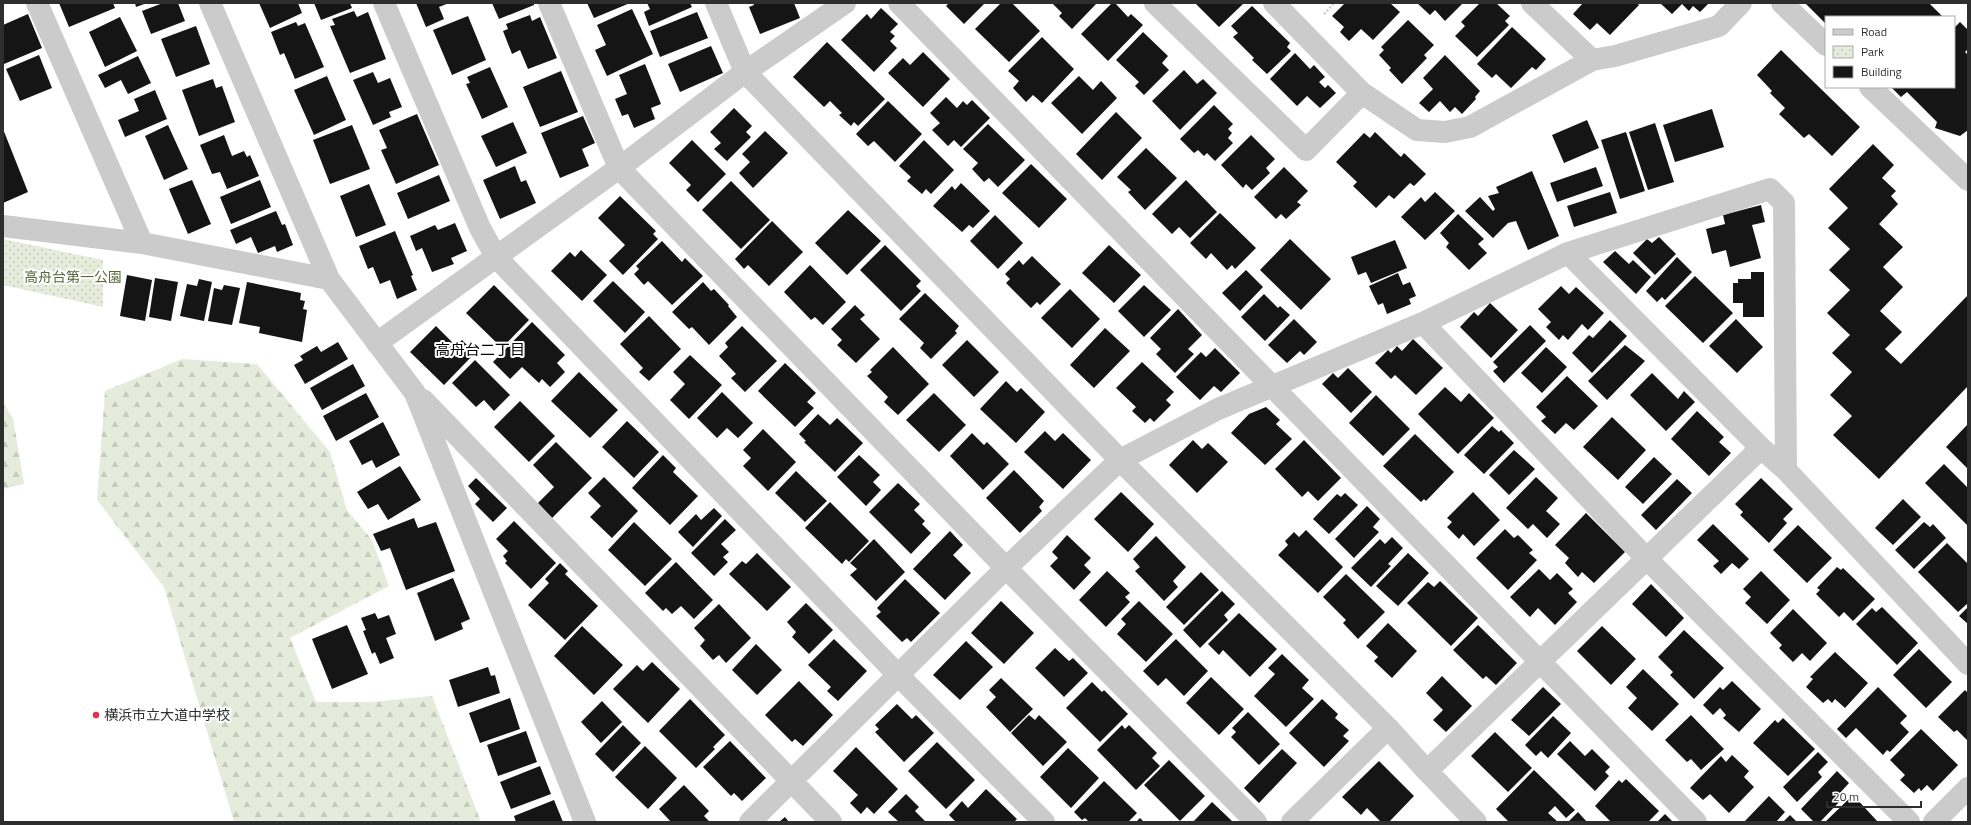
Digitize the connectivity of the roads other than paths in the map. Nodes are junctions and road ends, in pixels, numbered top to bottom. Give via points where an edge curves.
1 (37, 3) edge
2 (210, 3) edge
3 (384, 3) edge
4 (549, 3) edge
5 (716, 3) edge
6 (845, 3) edge
7 (899, 3) edge
8 (1155, 3) edge
9 (1274, 3) edge
10 (1532, 3) edge
11 (1741, 3) edge
12 (1782, 3) edge
13 (1825, 44) edge
14 (1592, 60) junction
15 (745, 72) junction
16 (1871, 88) edge
17 (1362, 93) junction
18 (619, 168) junction
19 (1968, 180) edge
20 (3, 226) edge
21 (142, 243) junction
22 (1568, 252) junction
23 (496, 257) junction
24 (329, 279) junction
25 (1423, 323) junction
26 (377, 342) junction
27 (1271, 387) junction
28 (415, 393) junction
29 (1761, 448) junction
30 (1120, 460) junction
31 (1786, 470) junction
32 (1647, 559) junction
33 (1006, 568) junction
34 (1541, 662) junction
35 (1968, 664) edge
36 (898, 675) junction
37 (1388, 728) junction
38 (1427, 771) junction
39 (791, 780) junction
40 (1968, 788) edge
41 (585, 822) edge
42 (750, 822) edge
43 (831, 822) edge
44 (1044, 822) edge
45 (1256, 822) edge
46 (1292, 822) edge
47 (1476, 822) edge
48 (1696, 822) edge
49 (1908, 822) edge
50 (1934, 822) edge

1 - 21 street
2 - 24 street
3 - 23 street via 480,228
4 - 18 street
5 - 15 street
6 - 15 street
7 - 27 street
8 - 17 street via 1306,150
9 - 17 street
10 - 14 street
11 - 14 street via 1719,26
12 - 13 street
14 - 17 street via 1470,126 1446,132 1418,130
15 - 18 street
15 - 30 street
16 - 19 street
18 - 23 street
18 - 33 street
20 - 21 street
21 - 24 street
22 - 25 street
22 - 29 street
22 - 31 street via 1770,189 1784,203
23 - 26 street
23 - 36 street
24 - 26 street
25 - 27 street
25 - 32 street
26 - 28 street
27 - 30 street via 1218,409
27 - 34 street
28 - 39 street
28 - 41 street
29 - 31 street
29 - 32 street
30 - 33 street
30 - 37 street
31 - 35 street
32 - 34 street
32 - 49 street
33 - 36 street
33 - 45 street
34 - 38 street
34 - 48 street
36 - 39 street
36 - 44 street
37 - 38 street
37 - 46 street
38 - 47 street
39 - 42 street
39 - 43 street
40 - 50 street

